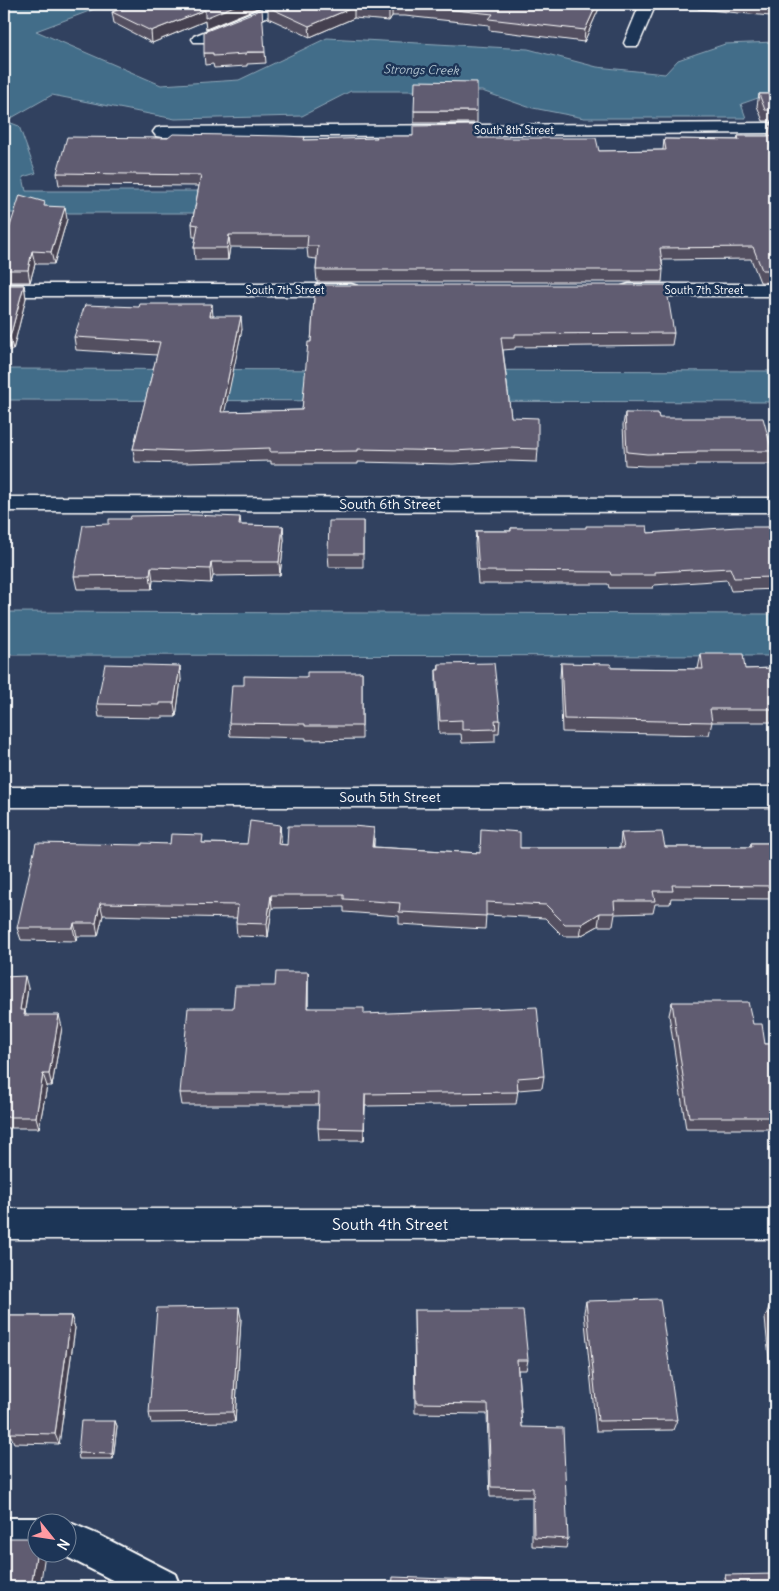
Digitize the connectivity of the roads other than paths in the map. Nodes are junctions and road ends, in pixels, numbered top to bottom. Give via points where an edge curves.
1 (284, 4) edge
2 (628, 4) edge
3 (648, 5) edge
4 (200, 39) dead end
5 (632, 42) dead end
6 (775, 128) edge
7 (162, 132) dead end
8 (4, 290) edge
9 (370, 290) edge
10 (607, 290) edge
11 (775, 290) edge
12 (4, 504) edge
13 (775, 504) edge
14 (775, 797) edge
15 (4, 798) edge
16 (4, 1224) edge
17 (775, 1224) edge
18 (4, 1535) edge
19 (28, 1535) edge
20 (78, 1543) edge
21 (162, 1587) edge

1 - 4 street
2 - 3 street
3 - 5 street
6 - 7 street, South 8th Street
8 - 9 street, South 7th Street
10 - 11 street, South 7th Street
12 - 13 street, South 6th Street
14 - 15 street, South 5th Street
16 - 17 street, South 4th Street
18 - 19 lane
20 - 21 lane

